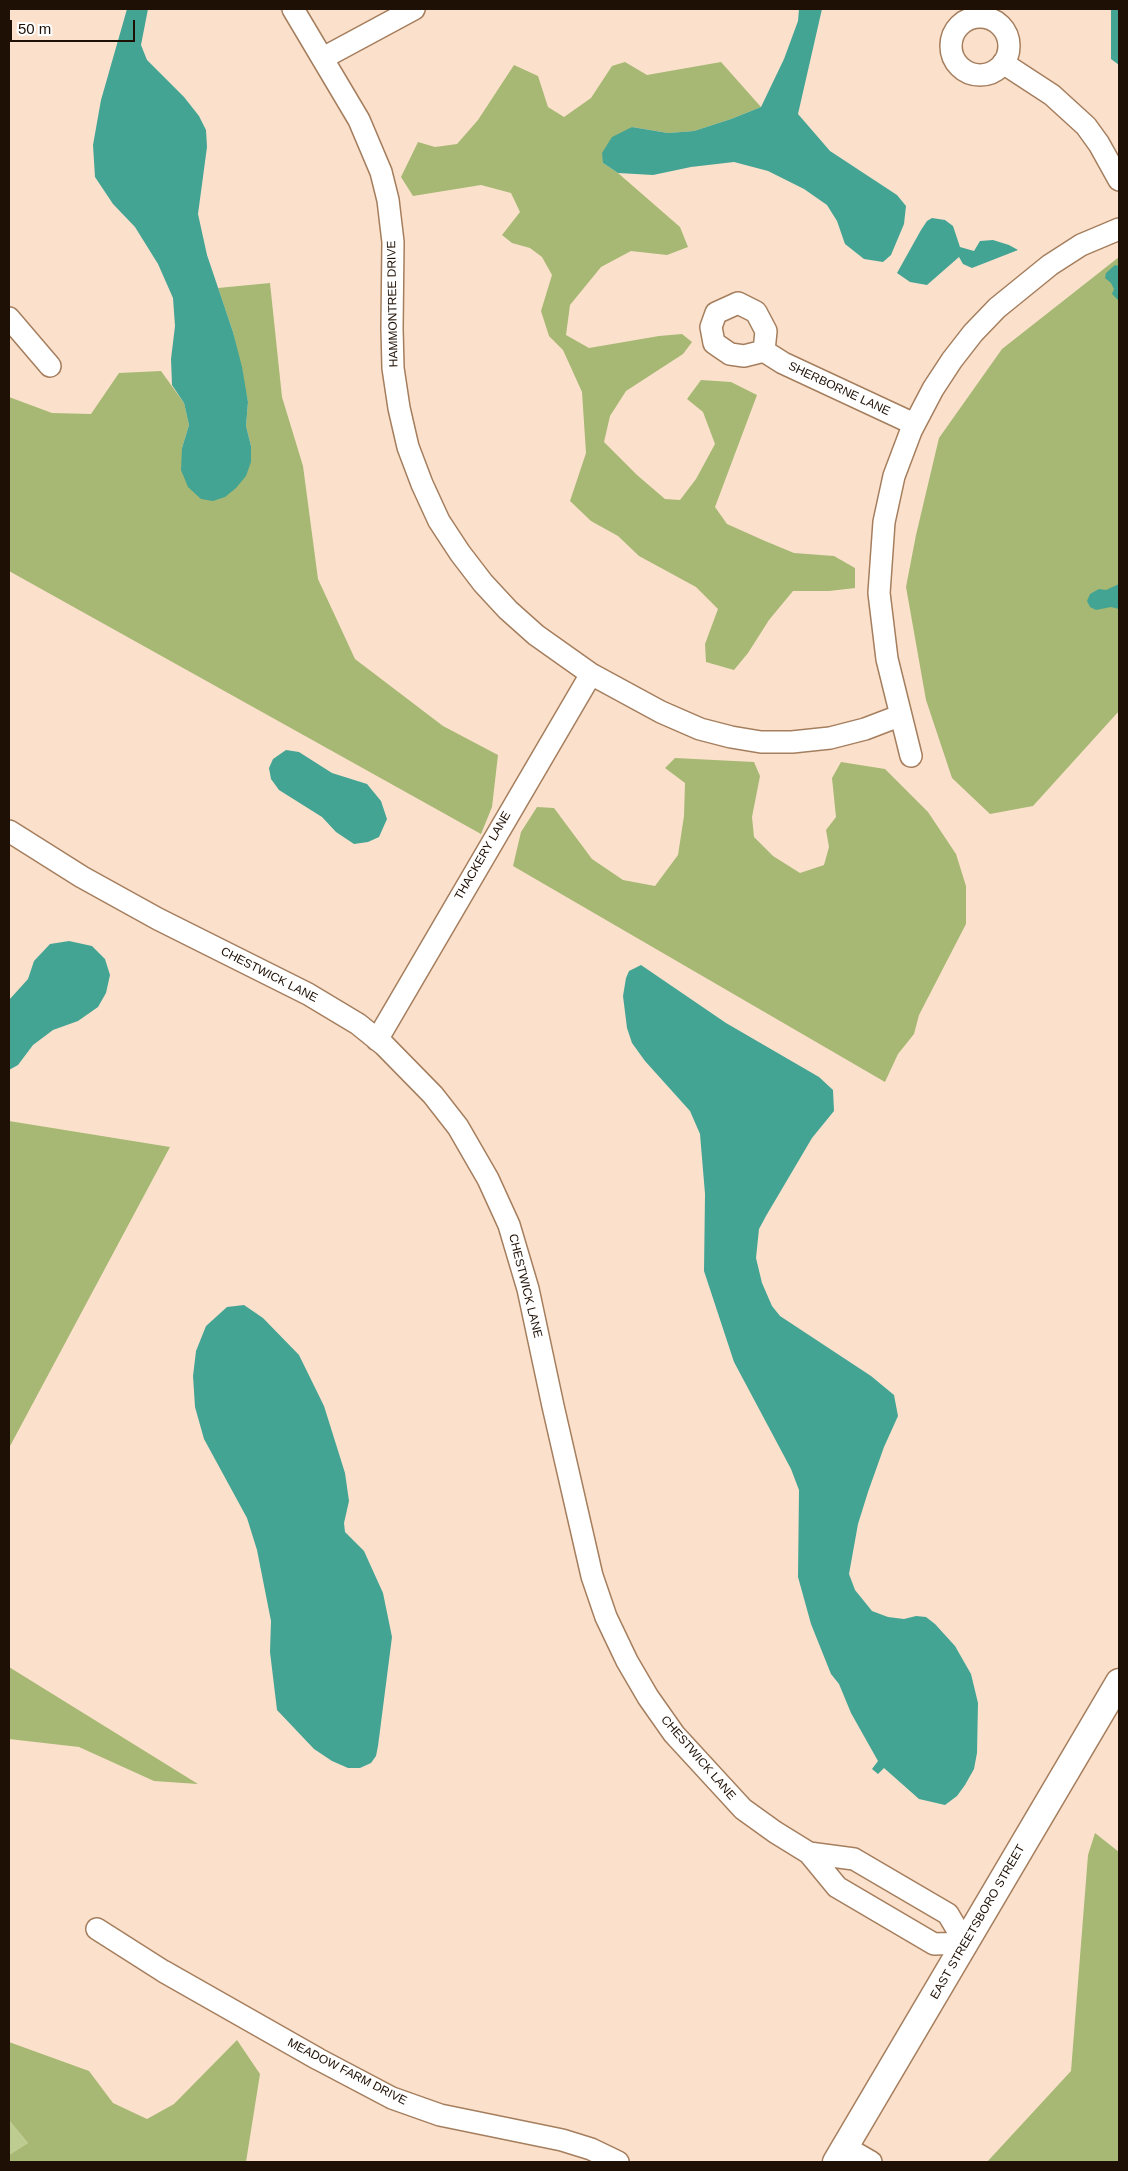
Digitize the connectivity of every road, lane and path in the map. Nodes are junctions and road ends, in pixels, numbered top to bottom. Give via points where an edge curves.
1 (294, 9) edge
2 (414, 9) edge
3 (323, 58) junction
4 (1003, 63) dead end
5 (1119, 180) edge
6 (1119, 228) edge
7 (9, 318) edge
8 (764, 351) dead end
9 (50, 366) dead end
10 (914, 424) junction
11 (590, 674) junction
12 (899, 716) junction
13 (911, 756) dead end
14 (9, 831) edge
15 (377, 1040) junction
16 (1119, 1682) edge
17 (809, 1853) junction
18 (97, 1929) dead end
19 (965, 1943) junction
20 (841, 2155) edge
21 (618, 2162) edge
22 (871, 2162) edge

1 - 3 street, HAMMONTREE DRIVE
2 - 3 street
3 - 11 street, HAMMONTREE DRIVE via 371,146 388,200 393,242 393,368 402,424 422,484 444,529 482,582 536,635
4 - 5 street via 1052,95 1086,126
6 - 10 street via 1081,245 1050,265 997,308 952,360
7 - 9 street
8 - 10 street, SHERBORNE LANE
10 - 12 street via 888,499 879,569 880,617
11 - 12 street, HAMMONTREE DRIVE via 700,729 761,742 830,738
11 - 15 street, THACKERY LANE
12 - 13 street
14 - 15 street, CHESTWICK LANE via 158,919 308,994 358,1024
15 - 17 street, CHESTWICK LANE via 433,1095 458,1127 510,1225 528,1289 592,1576 606,1617 627,1661 648,1698 706,1771 743,1809
16 - 19 main road, EAST STREETSBORO STREET
17 - 19 street, CHESTWICK LANE via 837,1887 934,1944
17 - 19 street, CHESTWICK LANE via 854,1859 948,1914
18 - 21 street, MEADOW FARM DRIVE via 163,1971 392,2098 440,2115 562,2140
19 - 20 main road, EAST STREETSBORO STREET
20 - 22 street

